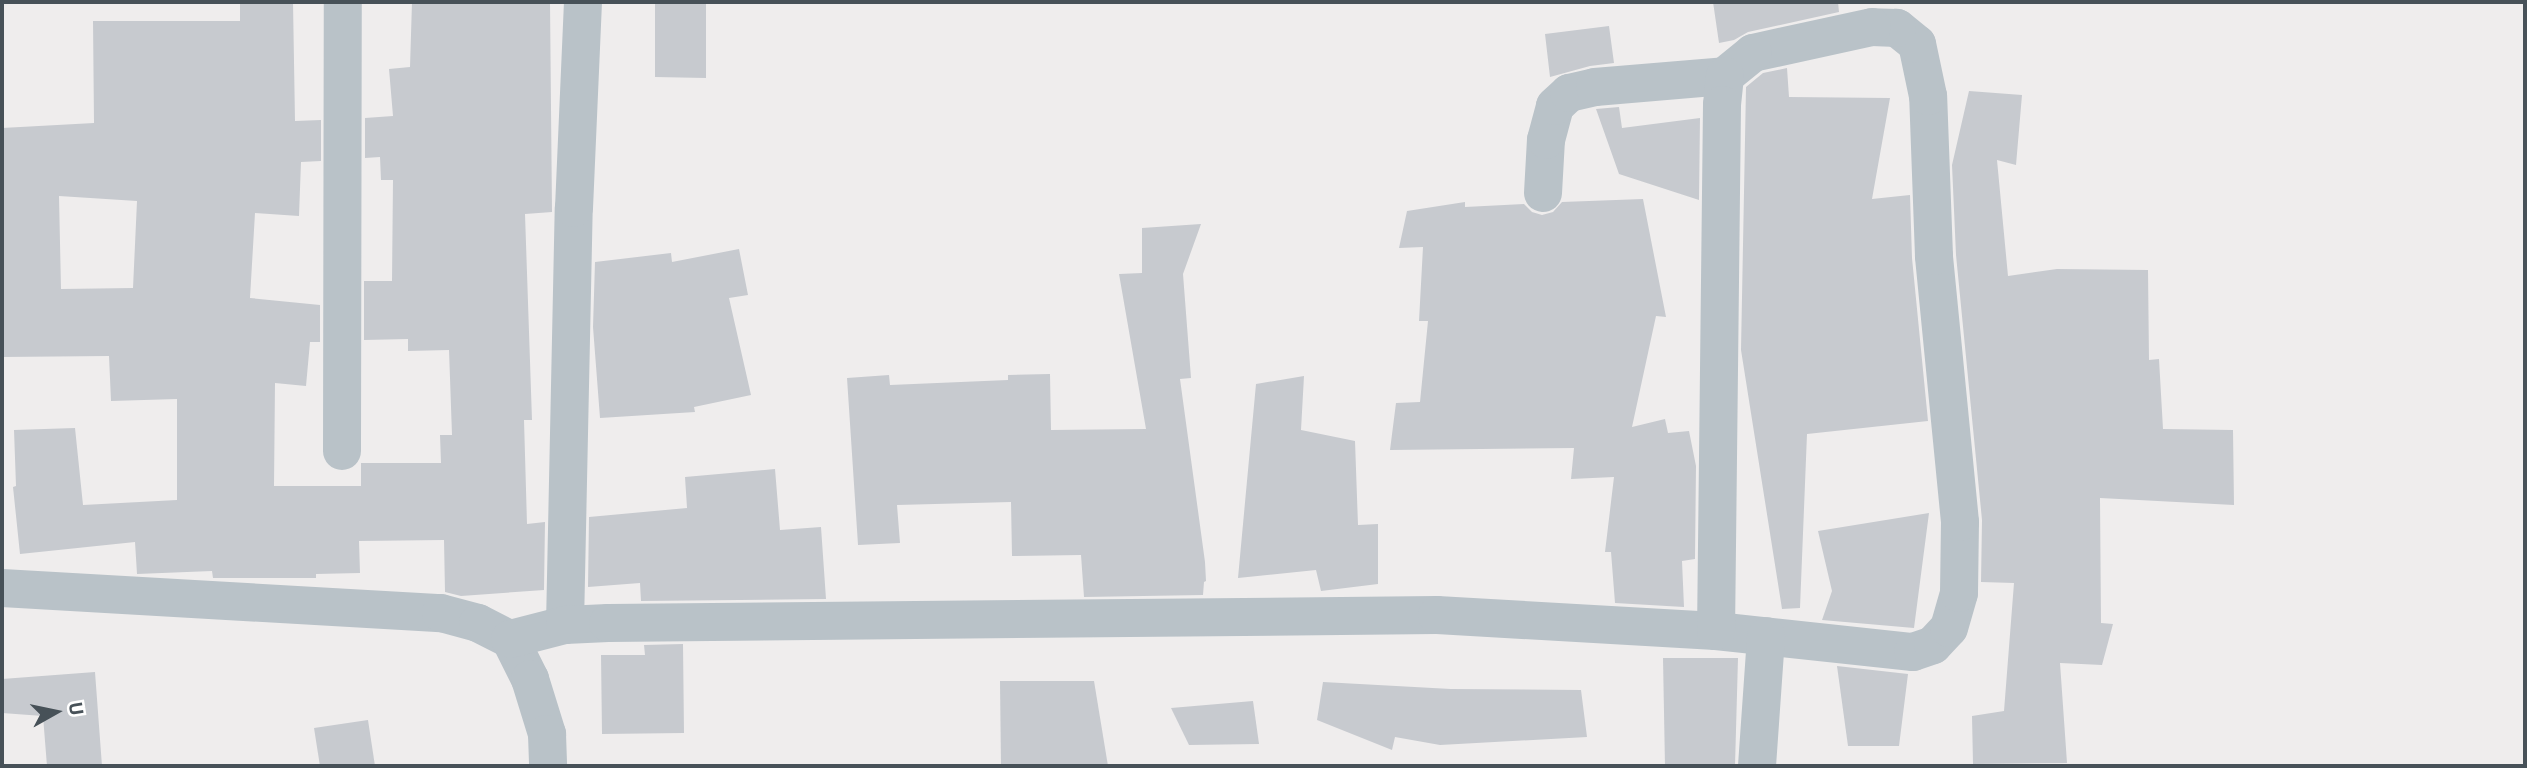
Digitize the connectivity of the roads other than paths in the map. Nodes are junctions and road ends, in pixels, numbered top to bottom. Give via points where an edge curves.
1 (343, 2) edge
2 (583, 2) edge
3 (1725, 76) junction
4 (1543, 193) dead end
5 (342, 451) dead end
6 (2, 588) edge
7 (565, 625) junction
8 (1716, 631) junction
9 (1766, 636) junction
10 (510, 639) junction
11 (548, 766) edge
12 (1757, 766) edge

1 - 5 street
2 - 7 street
3 - 4 street via 1569,93 1555,106 1549,129
3 - 8 street
3 - 9 street via 1753,53 1872,27 1897,28 1917,44 1928,96 1934,256 1960,522 1959,593 1949,628 1933,645 1913,652
6 - 10 street via 441,612
7 - 8 street via 1437,615
7 - 10 street
8 - 9 street
9 - 12 street
10 - 11 street via 530,679 547,734

